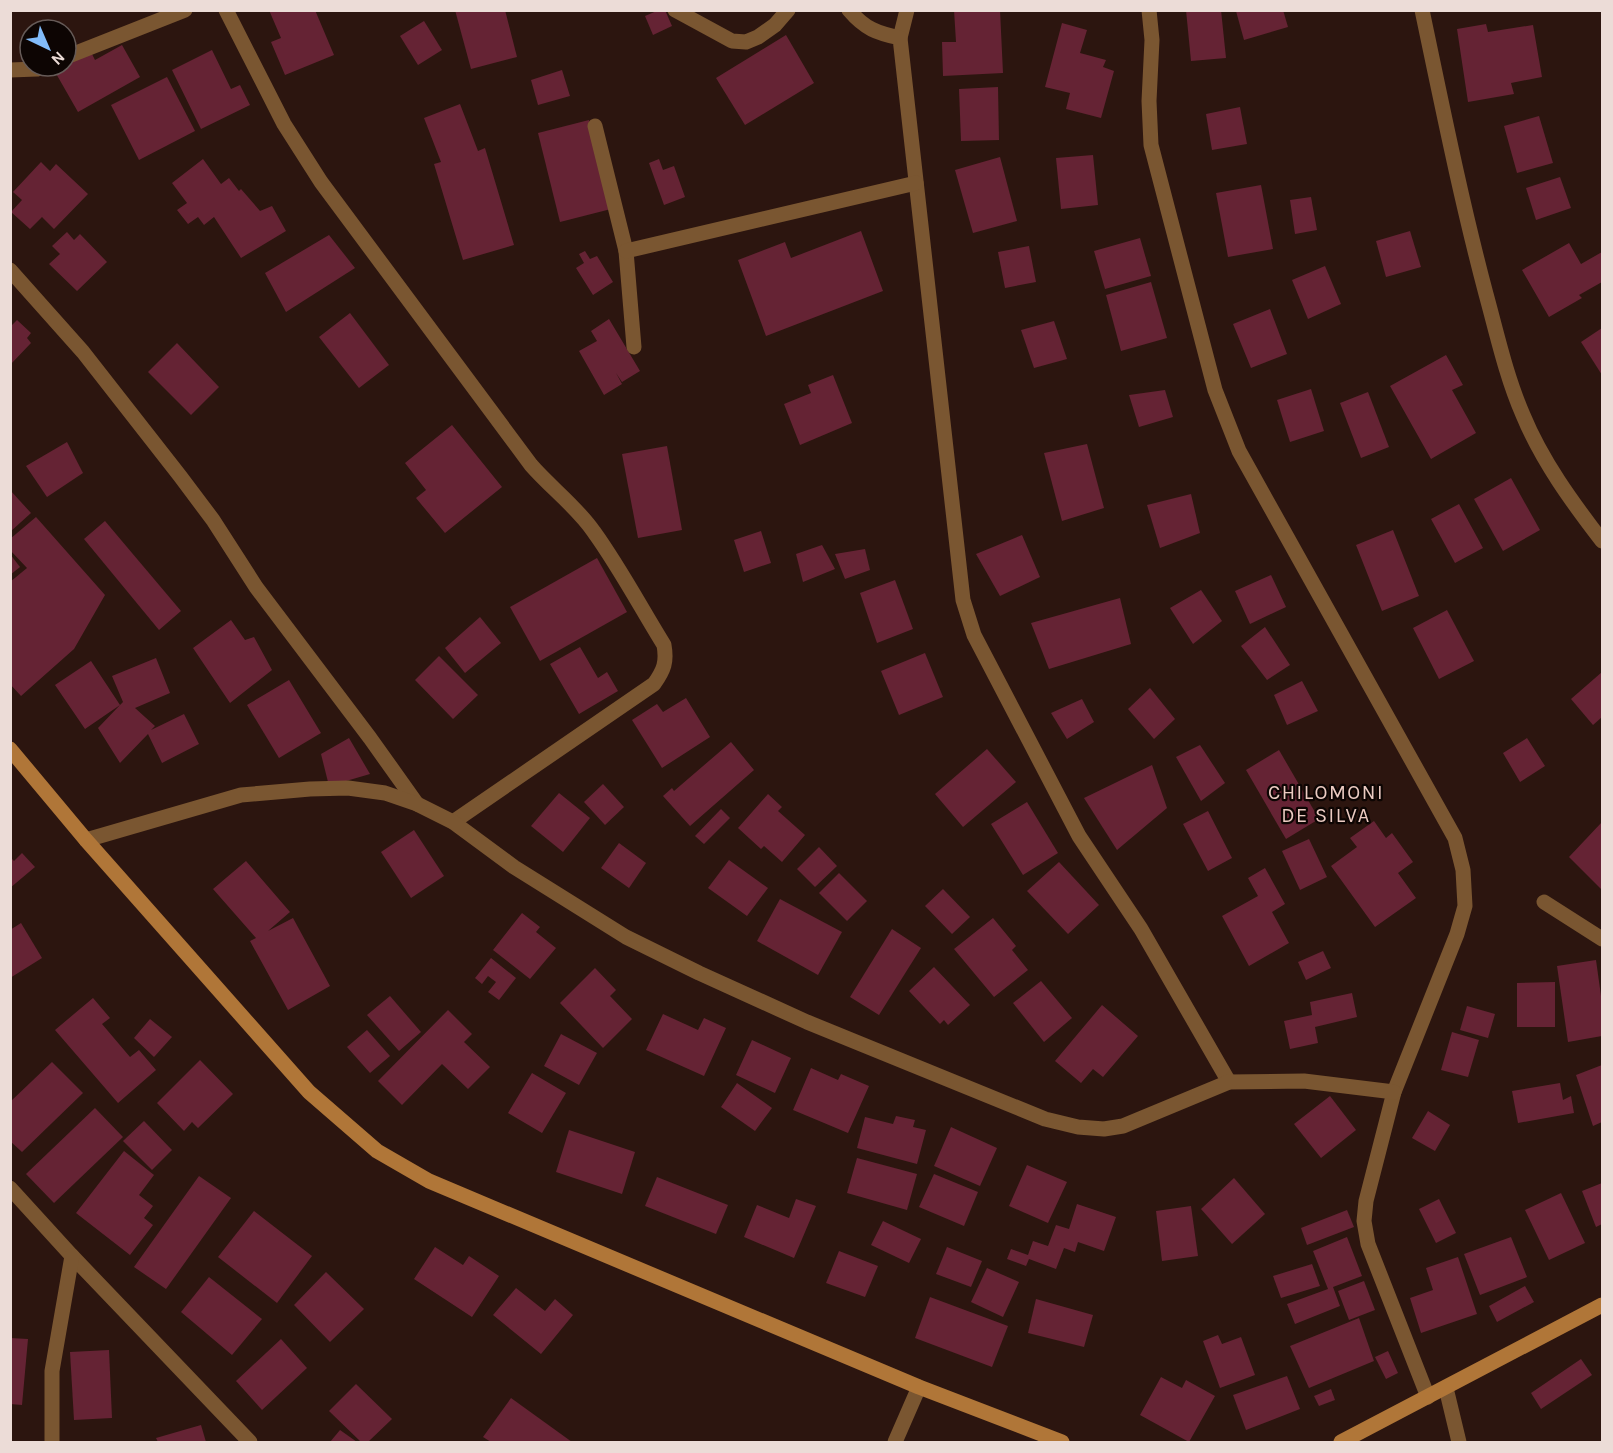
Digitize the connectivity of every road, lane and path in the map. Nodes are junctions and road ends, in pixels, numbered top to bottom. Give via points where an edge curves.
1 (185, 10) edge
2 (226, 10) edge
3 (675, 10) edge
4 (788, 10) edge
5 (849, 10) edge
6 (907, 10) edge
7 (1149, 10) edge
8 (1422, 10) edge
9 (900, 38) junction
10 (78, 52) edge
11 (595, 126) dead end
12 (915, 183) junction
13 (626, 251) junction
14 (10, 270) edge
15 (634, 346) dead end
16 (1602, 541) edge
17 (10, 749) edge
18 (417, 804) junction
19 (453, 822) junction
20 (86, 840) junction
21 (1544, 902) dead end
22 (1602, 939) edge
23 (1229, 1082) junction
24 (1394, 1092) junction
25 (10, 1188) edge
26 (72, 1256) junction
27 (1602, 1305) edge
28 (919, 1387) junction
29 (1446, 1388) junction
30 (1428, 1396) junction
31 (52, 1443) edge
32 (250, 1443) edge
33 (895, 1443) edge
34 (1062, 1443) edge
35 (1341, 1443) edge
36 (1459, 1443) edge

1 - 10 street
2 - 19 street via 284,124 321,182 531,465 594,531 664,645 667,659 654,684
3 - 4 street via 732,41 746,42 758,38
5 - 9 street via 872,31
6 - 9 street
7 - 24 street via 1150,145 1215,390 1239,451 1455,838 1463,870 1465,906 1457,934
8 - 16 street via 1464,208 1507,373 1542,454 1570,500
9 - 12 street
11 - 13 street
12 - 13 street
12 - 23 street via 966,615 1079,836 1141,929
13 - 15 street
14 - 18 street via 83,352 180,476 256,587
17 - 20 street
18 - 19 street
18 - 20 street via 385,793 348,788 242,795
19 - 23 street via 514,867 637,942 807,1022 1044,1119 1095,1129 1123,1126
20 - 28 street via 309,1092 377,1151 429,1182
21 - 22 street
23 - 24 street via 1304,1081
24 - 30 street via 1364,1221 1368,1244
25 - 26 street
26 - 31 street via 52,1371
26 - 32 street
27 - 29 street
28 - 33 street
28 - 34 street
29 - 30 street
29 - 36 street
30 - 35 street

